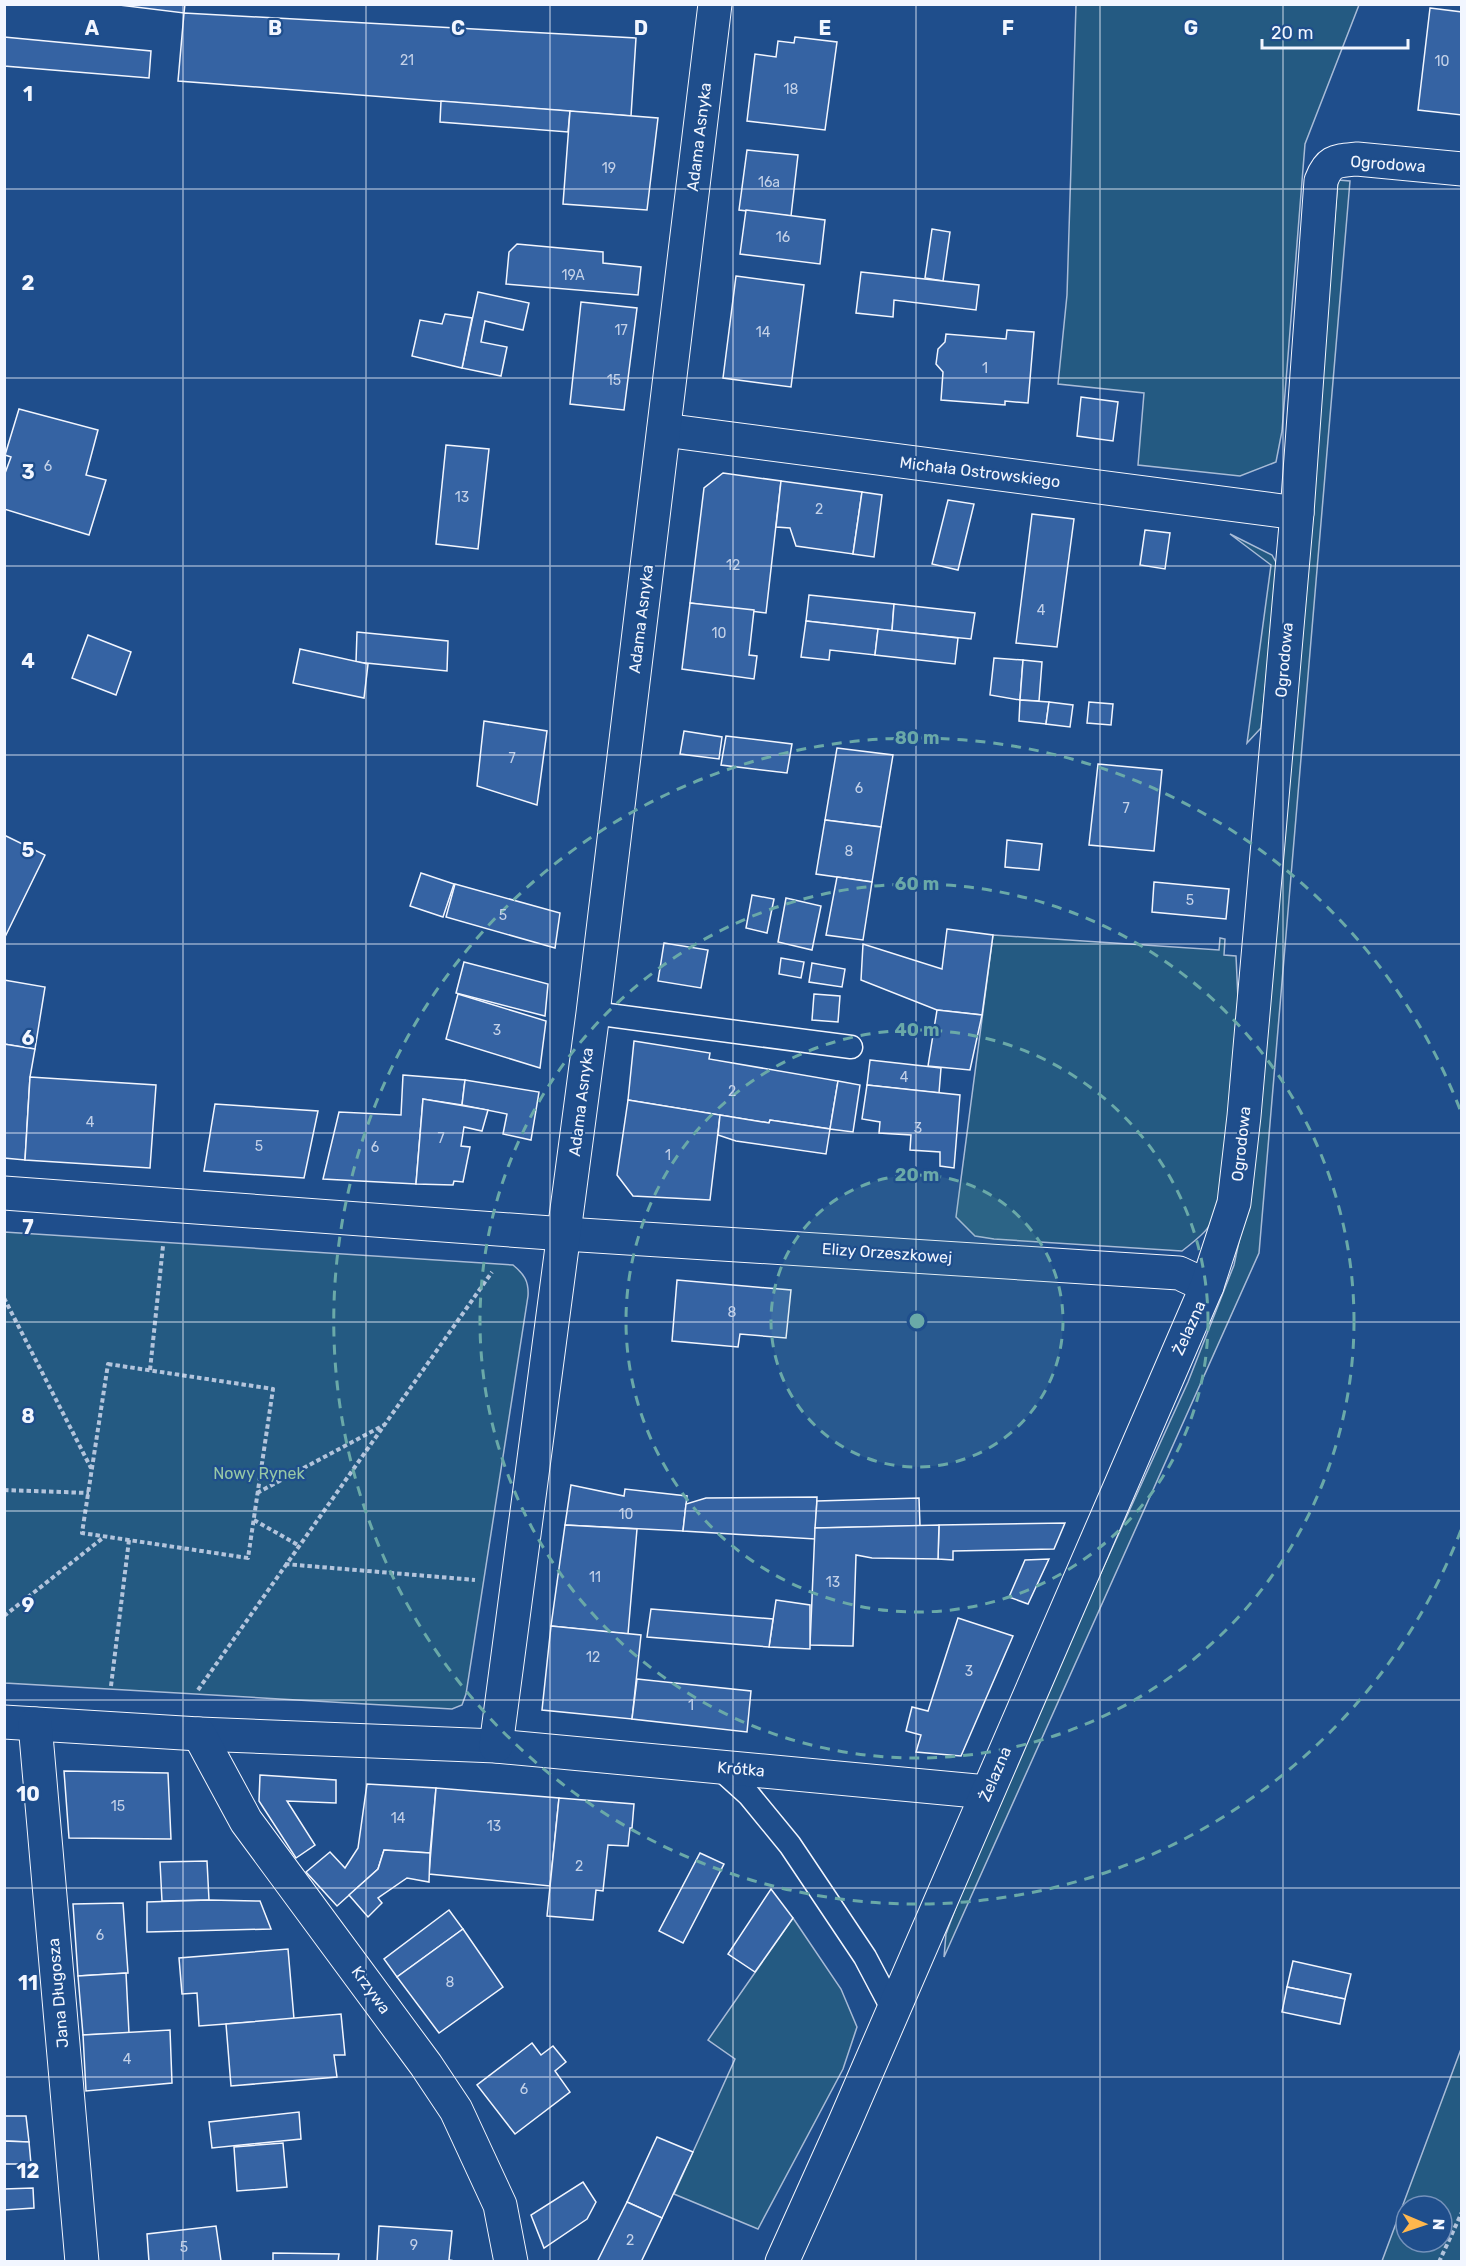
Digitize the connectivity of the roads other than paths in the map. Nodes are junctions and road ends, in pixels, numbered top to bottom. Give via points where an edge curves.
1 (715, 4) edge
2 (1461, 169) edge
3 (664, 430) junction
4 (1297, 513) junction
5 (593, 1013) junction
6 (851, 1047) dead end
7 (4, 1193) edge
8 (565, 1234) junction
9 (1207, 1286) junction
10 (20, 1723) edge
11 (199, 1734) junction
12 (496, 1746) junction
13 (718, 1767) junction
14 (987, 1792) junction
15 (894, 2010) junction
16 (82, 2262) edge
17 (511, 2262) edge
18 (782, 2262) edge

1 - 3 street, Adama Asnyka
2 - 4 street, Ogrodowa via 1357,159 1333,163 1324,174
3 - 4 street, Michała Ostrowskiego
3 - 5 street, Adama Asnyka
4 - 9 street, Ogrodowa via 1238,1172 1234,1203
5 - 6 lane
5 - 8 street, Adama Asnyka
7 - 8 street
8 - 9 street, Elizy Orzeszkowej via 1179,1273
8 - 12 street
9 - 14 street, Żelazna
10 - 11 street
10 - 16 street, Jana Długosza
11 - 12 street
11 - 17 street, Krzywa via 246,1821 456,2110 500,2205
12 - 13 street, Krótka
13 - 14 street, Krótka
13 - 15 lane via 748,1795 790,1845 865,1957
14 - 15 street, Żelazna
15 - 18 street, Żelazna

